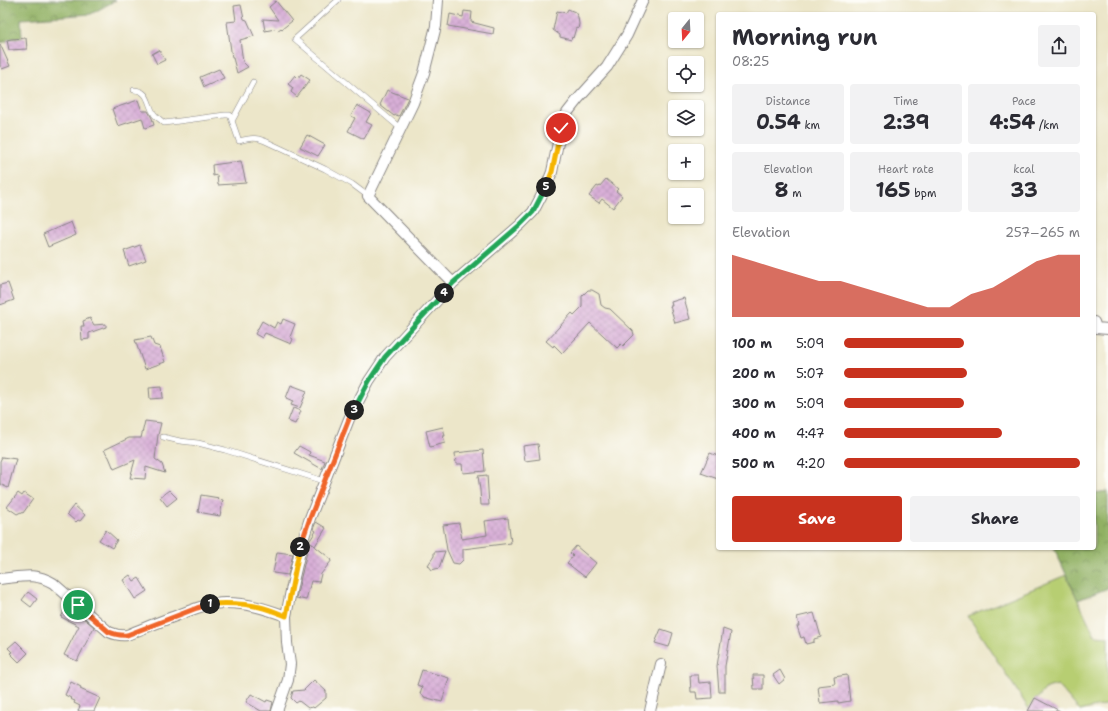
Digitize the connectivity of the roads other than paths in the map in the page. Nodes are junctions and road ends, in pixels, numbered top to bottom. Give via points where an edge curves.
1 (338, 0) edge
2 (438, 0) edge
3 (643, 0) edge
4 (253, 82) dead end
5 (134, 90) dead end
6 (232, 121) junction
7 (400, 128) junction
8 (368, 196) junction
9 (453, 283) junction
10 (1096, 328) edge
11 (1108, 329) edge
12 (164, 437) dead end
13 (324, 481) junction
14 (0, 579) edge
15 (286, 616) junction
16 (661, 664) dead end
17 (276, 711) edge
18 (650, 711) edge

1 - 7 lane via 295,39
2 - 7 street via 436,26 424,73
3 - 9 street via 627,35 607,67 568,113 561,128 552,172 533,212
4 - 6 lane
5 - 6 lane via 146,95 154,115 164,122 225,114 230,115
6 - 8 lane via 239,141 257,138 265,141 325,169
7 - 8 street
8 - 9 street
9 - 13 street via 385,357 369,381 349,419
10 - 11 street
12 - 13 lane via 225,450
13 - 15 street via 302,543
14 - 15 street via 32,576 46,579 109,632 121,636 209,604 244,604
15 - 17 street via 290,664 288,680
16 - 18 street

